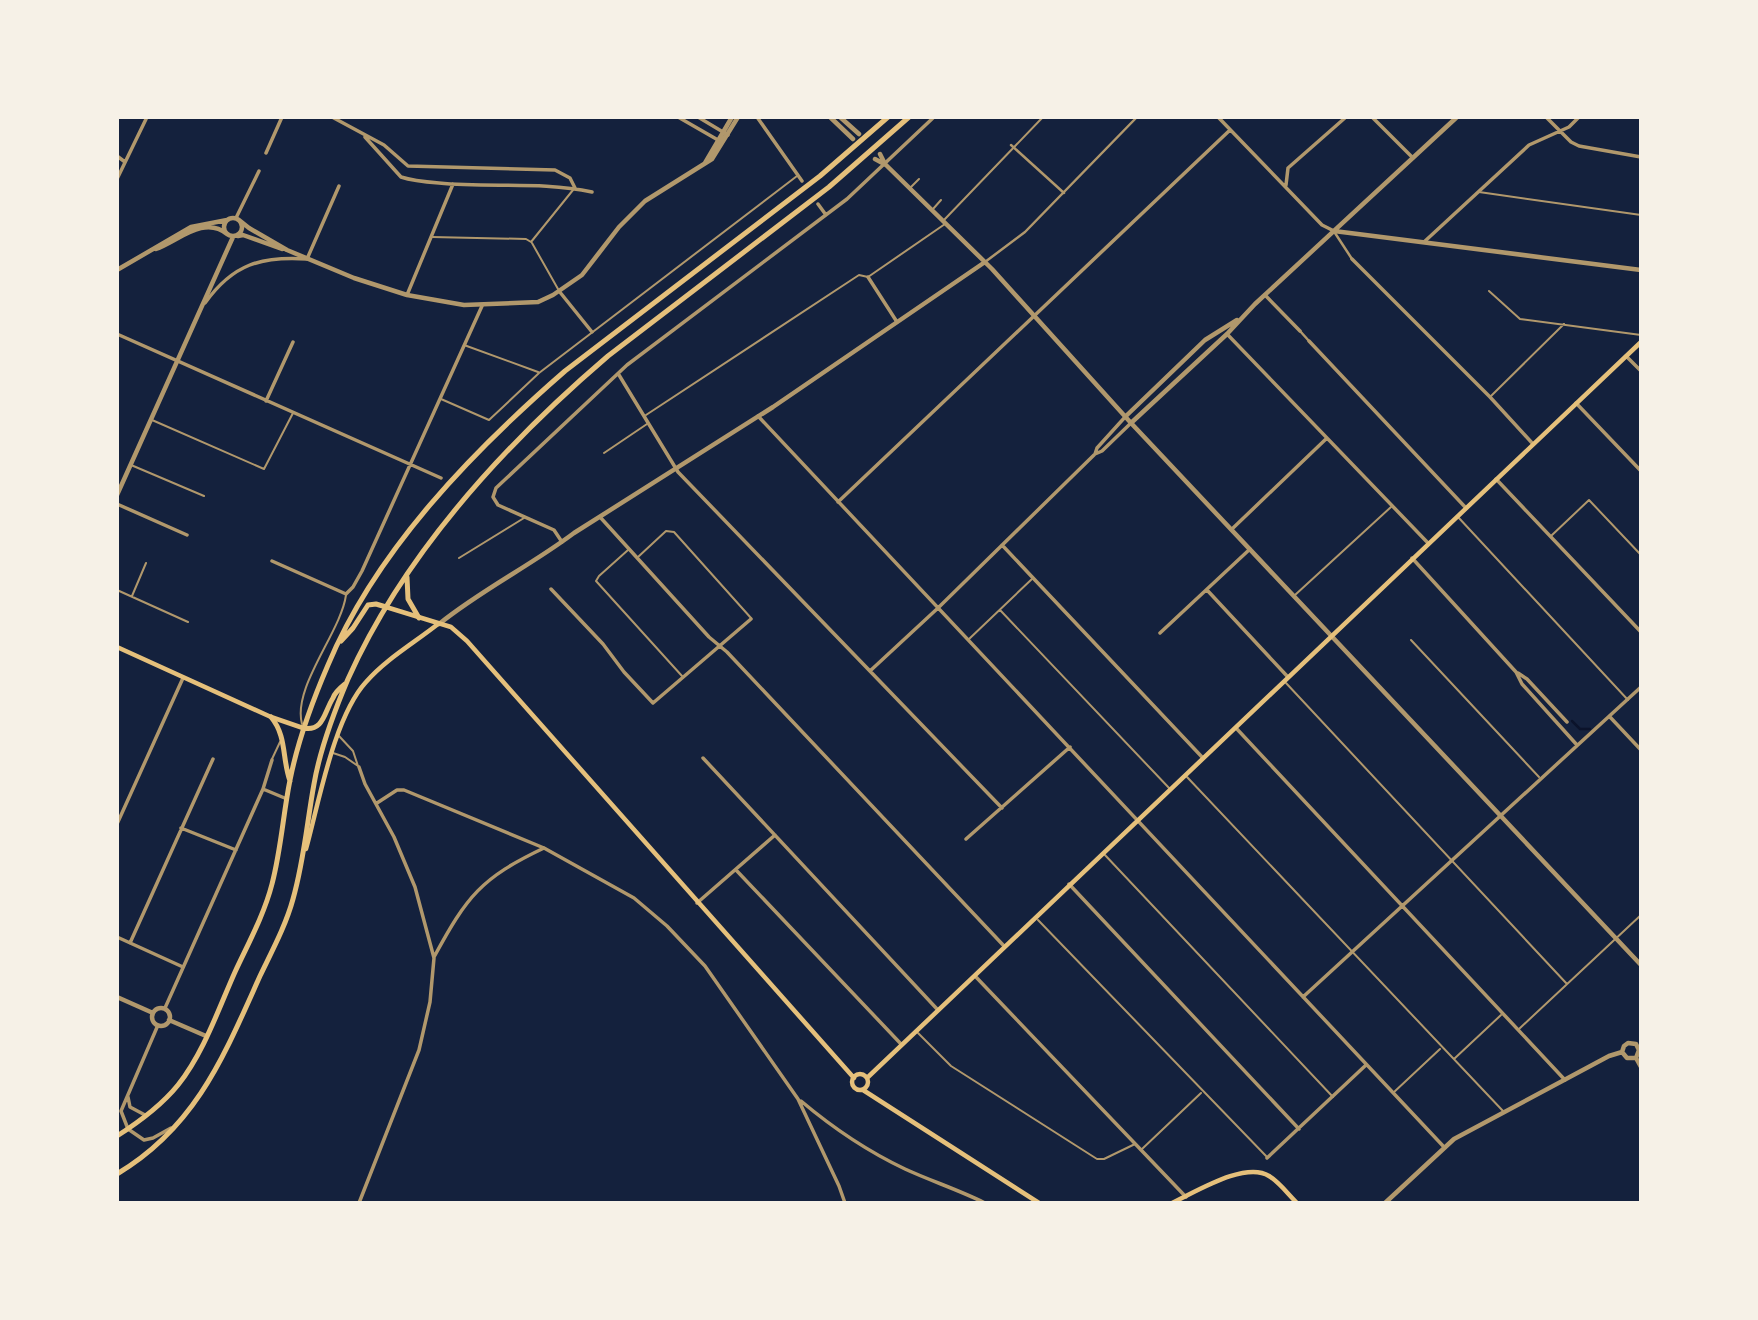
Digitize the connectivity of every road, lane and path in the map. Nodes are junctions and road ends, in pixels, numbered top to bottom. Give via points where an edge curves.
1 (147, 117) edge
2 (282, 117) edge
3 (332, 117) edge
4 (678, 117) edge
5 (698, 117) edge
6 (732, 117) edge
7 (738, 117) edge
8 (757, 117) edge
9 (830, 117) edge
10 (840, 117) edge
11 (888, 117) edge
12 (909, 117) edge
13 (934, 117) edge
14 (1044, 117) edge
15 (1138, 117) edge
16 (1218, 117) edge
17 (1346, 117) edge
18 (1372, 117) edge
19 (1457, 117) edge
20 (1546, 117) edge
21 (1579, 117) edge
22 (1230, 130) junction
23 (1559, 132) junction
24 (725, 134) junction
25 (859, 134) dead end
26 (364, 136) junction
27 (853, 139) dead end
28 (721, 141) junction
29 (1011, 145) dead end
30 (266, 153) dead end
31 (880, 154) dead end
32 (117, 156) edge
33 (1641, 157) edge
34 (1413, 158) junction
35 (875, 159) dead end
36 (125, 162) junction
37 (886, 165) junction
38 (259, 171) dead end
39 (798, 175) junction
40 (117, 179) edge
41 (919, 179) dead end
42 (802, 181) dead end
43 (453, 184) junction
44 (339, 186) dead end
45 (1286, 187) junction
46 (575, 188) junction
47 (910, 188) junction
48 (592, 192) dead end
49 (1478, 192) junction
50 (1064, 193) junction
51 (941, 200) dead end
52 (818, 204) dead end
53 (932, 209) junction
54 (826, 215) junction
55 (1641, 215) edge
56 (238, 219) junction
57 (227, 220) junction
58 (945, 222) junction
59 (1334, 231) junction
60 (227, 234) junction
61 (235, 236) junction
62 (431, 237) junction
63 (531, 242) junction
64 (1424, 242) junction
65 (152, 250) junction
66 (287, 250) junction
67 (307, 259) junction
68 (1352, 259) joint
69 (985, 262) junction
70 (117, 270) edge
71 (1641, 270) edge
72 (868, 277) junction
73 (559, 291) junction
74 (1489, 291) dead end
75 (407, 295) junction
76 (1265, 295) junction
77 (204, 304) junction
78 (482, 306) junction
79 (1035, 315) junction
80 (1241, 318) junction
81 (897, 322) junction
82 (1565, 324) junction
83 (1300, 331) joint
84 (592, 332) junction
85 (117, 334) edge
86 (1227, 334) junction
87 (1641, 335) edge
88 (1309, 341) joint
89 (293, 342) dead end
90 (1641, 342) edge
91 (464, 345) junction
92 (1626, 356) junction
93 (177, 361) junction
94 (1641, 371) edge
95 (539, 373) junction
96 (619, 374) junction
97 (1490, 397) junction
98 (440, 399) junction
99 (265, 401) junction
100 (1576, 403) junction
101 (293, 413) junction
102 (645, 415) junction
103 (758, 415) junction
104 (1126, 416) junction
105 (151, 420) junction
106 (648, 423) junction
107 (1131, 423) junction
108 (1327, 438) junction
109 (1533, 444) junction
110 (604, 453) dead end
111 (1095, 454) junction
112 (411, 463) junction
113 (131, 465) junction
114 (676, 469) junction
115 (1641, 471) edge
116 (441, 478) dead end
117 (1496, 479) junction
118 (117, 495) edge
119 (204, 496) dead end
120 (838, 502) junction
121 (117, 504) edge
122 (1391, 506) junction
123 (1466, 508) junction
124 (1457, 516) junction
125 (525, 517) junction
126 (600, 517) junction
127 (1232, 529) junction
128 (187, 535) dead end
129 (1550, 536) junction
130 (562, 542) junction
131 (1428, 543) junction
132 (1002, 545) junction
133 (1250, 549) junction
134 (628, 550) junction
135 (1641, 555) edge
136 (459, 558) dead end
137 (636, 558) junction
138 (1412, 558) junction
139 (272, 561) dead end
140 (146, 563) dead end
141 (407, 577) junction
142 (1033, 578) junction
143 (551, 589) dead end
144 (117, 590) edge
145 (1207, 590) junction
146 (346, 594) junction
147 (1294, 595) junction
148 (131, 597) junction
149 (386, 607) junction
150 (938, 608) junction
151 (1000, 610) junction
152 (419, 618) junction
153 (751, 619) joint
154 (188, 622) dead end
155 (439, 624) junction
156 (1641, 632) edge
157 (1160, 633) dead end
158 (1332, 634) junction
159 (968, 639) junction
160 (1411, 640) dead end
161 (337, 645) junction
162 (719, 646) junction
163 (117, 648) edge
164 (870, 671) junction
165 (1516, 672) junction
166 (683, 677) junction
167 (183, 678) junction
168 (1285, 678) junction
169 (347, 682) junction
170 (1641, 687) edge
171 (1628, 700) junction
172 (271, 717) junction
173 (1610, 717) junction
174 (1567, 722) dead end
175 (1235, 726) junction
176 (303, 728) junction
177 (338, 735) junction
178 (282, 736) junction
179 (1577, 745) junction
180 (1070, 747) junction
181 (1641, 750) edge
182 (333, 753) junction
183 (1202, 757) junction
184 (703, 758) dead end
185 (213, 759) dead end
186 (272, 760) joint
187 (359, 767) junction
188 (1184, 774) junction
189 (1540, 778) junction
190 (290, 781) junction
191 (263, 789) junction
192 (1170, 789) junction
193 (287, 799) junction
194 (377, 803) junction
195 (1002, 807) junction
196 (1501, 814) junction
197 (1137, 821) junction
198 (117, 824) edge
199 (181, 828) junction
200 (775, 835) junction
201 (966, 839) dead end
202 (544, 848) junction
203 (236, 850) junction
204 (1103, 853) junction
205 (1450, 860) junction
206 (302, 864) junction
207 (736, 870) junction
208 (1069, 884) junction
209 (697, 903) junction
210 (1401, 905) junction
211 (1641, 915) edge
212 (1035, 917) junction
213 (117, 937) edge
214 (1616, 938) junction
215 (130, 943) junction
216 (1003, 946) junction
217 (1352, 951) junction
218 (434, 958) junction
219 (1641, 965) edge
220 (183, 967) junction
221 (974, 974) junction
222 (1567, 984) junction
223 (1303, 996) junction
224 (117, 997) edge
225 (165, 1008) junction
226 (937, 1009) junction
227 (153, 1013) junction
228 (1503, 1013) junction
229 (169, 1020) junction
230 (158, 1025) junction
231 (1518, 1029) junction
232 (915, 1030) junction
233 (206, 1036) junction
234 (1639, 1037) edge
235 (901, 1044) junction
236 (1636, 1044) junction
237 (1442, 1048) junction
238 (1622, 1052) junction
239 (1636, 1058) junction
240 (1453, 1060) junction
241 (1366, 1065) junction
242 (1641, 1067) edge
243 (854, 1078) junction
244 (867, 1078) junction
245 (1565, 1080) junction
246 (863, 1090) junction
247 (1202, 1093) junction
248 (1392, 1093) junction
249 (128, 1095) junction
250 (1333, 1097) junction
251 (798, 1099) junction
252 (1503, 1112) junction
253 (146, 1115) junction
254 (176, 1125) junction
255 (128, 1129) junction
256 (1299, 1129) junction
257 (117, 1136) edge
258 (1136, 1143) junction
259 (1444, 1147) junction
260 (1142, 1149) junction
261 (1268, 1158) joint
262 (117, 1174) edge
263 (1186, 1196) junction
264 (359, 1203) edge
265 (845, 1203) edge
266 (985, 1203) edge
267 (1039, 1203) edge
268 (1172, 1203) edge
269 (1297, 1203) edge
270 (1385, 1203) edge

1 - 36 street
2 - 30 street
3 - 26 street
4 - 28 street
5 - 24 street
6 - 24 street
7 - 24 street
8 - 39 street
9 - 27 street
10 - 25 street
11 - 161 main road via 796,194 565,371 500,430 415,526 367,591
12 - 141 main road via 863,159 608,356 550,407 482,477
13 - 37 street
14 - 58 lane
15 - 50 street
16 - 22 street
17 - 45 street via 1288,168
18 - 34 street
19 - 34 street
20 - 23 street
21 - 23 street
22 - 45 street
22 - 79 street
23 - 33 street via 1579,146
23 - 49 street via 1529,145
24 - 28 street
26 - 43 street via 401,177
26 - 46 street via 384,145 408,166 555,170 570,178
28 - 73 street via 712,159 645,201 582,275
29 - 50 street
31 - 37 street
32 - 36 street
34 - 59 street
35 - 37 street
36 - 40 street
37 - 47 street
37 - 54 street
38 - 56 street
39 - 42 street
39 - 84 lane
41 - 47 lane
43 - 46 street
43 - 62 street
44 - 67 street
45 - 59 street via 1322,225
46 - 48 street
46 - 63 lane
47 - 53 street
49 - 55 lane
49 - 64 street
50 - 69 street via 1025,232
51 - 53 lane
52 - 54 street
53 - 58 street
54 - 96 street
56 - 57 street
56 - 61 street via 243,229
56 - 66 street
57 - 60 street
57 - 65 street via 191,227
58 - 69 street
58 - 72 lane
59 - 64 street
59 - 68 street
59 - 76 street
60 - 61 street
60 - 65 street via 215,228 193,230
61 - 66 street
61 - 77 street
62 - 63 lane
62 - 75 street
63 - 73 lane
64 - 71 street
65 - 70 street
66 - 67 street
67 - 75 street
67 - 77 street via 285,257 244,266 223,280
68 - 97 street
69 - 79 street
69 - 81 street
72 - 81 street
72 - 102 lane via 859,275
73 - 78 street via 538,302
73 - 84 street
74 - 82 lane via 1516,317
75 - 78 street
76 - 80 street
76 - 83 street
77 - 93 street
78 - 91 street
79 - 104 street
79 - 120 street
80 - 86 street
80 - 104 street via 1205,341
81 - 103 street
82 - 87 lane
82 - 97 lane
83 - 88 street
84 - 95 lane
85 - 93 street
86 - 107 street
86 - 108 street
88 - 123 street
89 - 99 street
90 - 92 main road
91 - 95 lane
91 - 98 street
92 - 94 street
92 - 100 main road
93 - 99 street
93 - 105 street
95 - 98 lane via 489,420
96 - 102 street
96 - 125 street via 494,492 498,505
97 - 109 street
98 - 112 street
99 - 101 street
100 - 109 main road
100 - 115 street
101 - 105 lane via 264,469
101 - 112 street
102 - 106 street
103 - 114 street
103 - 120 street
104 - 107 street
104 - 111 street
105 - 113 street
106 - 110 lane
106 - 114 street
107 - 111 street
107 - 127 street
108 - 122 street
108 - 127 street
109 - 117 main road
111 - 132 street
112 - 116 street
112 - 146 street via 358,578
113 - 118 street
113 - 119 lane
114 - 126 street
114 - 164 street
117 - 123 main road
117 - 129 street
120 - 150 street
121 - 128 street
122 - 131 street
122 - 147 lane
123 - 124 main road
124 - 131 main road
124 - 171 lane
125 - 130 street via 555,530
125 - 136 lane
126 - 130 street
126 - 134 street
127 - 133 street
129 - 135 lane via 1589,500
129 - 156 street
130 - 155 street
131 - 138 main road
132 - 142 street
132 - 150 street
133 - 145 street
133 - 147 street
134 - 137 street
134 - 166 lane via 596,581
137 - 153 lane via 666,531 674,532
137 - 162 street
138 - 158 main road
138 - 165 street
139 - 146 street
140 - 148 lane
141 - 149 main road
141 - 152 main road via 408,599
142 - 151 lane
142 - 183 street
143 - 166 street via 653,703
144 - 148 lane
145 - 157 street
145 - 168 street
146 - 176 lane via 303,700
147 - 158 street
148 - 154 lane
149 - 152 main road
149 - 161 main road via 369,605
149 - 169 main road
150 - 159 street
150 - 164 street
151 - 159 lane
151 - 192 lane
152 - 155 main road
153 - 162 street
155 - 177 main road via 365,682 349,705
155 - 209 main road via 451,627 467,641
158 - 168 main road
158 - 196 street
159 - 180 street
160 - 189 lane
161 - 176 main road
162 - 166 street
162 - 216 street
163 - 167 main road
164 - 195 street
165 - 174 street
165 - 179 street
167 - 172 main road
167 - 198 street
168 - 175 main road
168 - 205 lane
169 - 176 main road via 334,695 320,725
169 - 206 main road via 314,782
170 - 171 street
171 - 173 street
172 - 176 main road
172 - 178 main road
173 - 179 street
173 - 181 street
175 - 183 main road
175 - 210 street
176 - 190 main road
177 - 182 main road
177 - 187 lane via 353,751
178 - 186 lane
178 - 190 main road
179 - 189 street
180 - 195 street
180 - 197 street
182 - 187 lane
182 - 206 main road
183 - 188 main road
184 - 200 street
185 - 199 street
186 - 191 street
187 - 194 street
188 - 192 main road
188 - 217 lane
189 - 196 street
190 - 193 main road
191 - 193 street
191 - 203 street
192 - 197 main road
193 - 233 main road via 268,899
194 - 202 street via 404,790
194 - 218 street via 415,887
195 - 201 street
196 - 205 street
196 - 214 street
197 - 204 main road
197 - 223 street
199 - 203 street
199 - 215 street
200 - 207 street
200 - 226 street
202 - 218 street via 498,873 473,895 457,914
202 - 251 street via 634,898 667,926 705,966
203 - 220 street
204 - 208 main road
204 - 250 lane
205 - 210 street
205 - 222 lane
206 - 254 main road via 293,902 221,1062
207 - 209 street
207 - 235 street
208 - 212 main road
208 - 256 street
209 - 243 main road
210 - 217 street
210 - 228 street
211 - 214 lane
212 - 216 main road
212 - 247 lane
213 - 215 street
214 - 219 street
214 - 222 lane
215 - 220 street
216 - 221 main road
217 - 223 street
217 - 237 lane
218 - 264 street via 419,1050
220 - 225 street
221 - 226 main road
221 - 258 street
222 - 231 lane
223 - 241 street
224 - 227 street
225 - 227 street
225 - 229 street
226 - 232 main road
227 - 230 street
228 - 231 street
228 - 240 lane
229 - 230 street
229 - 233 street
230 - 249 street
231 - 245 street
232 - 235 main road
232 - 258 lane via 951,1066 1097,1159
233 - 253 main road via 179,1084
234 - 236 street
235 - 244 main road
236 - 238 street via 1628,1042
236 - 239 street
237 - 240 lane
237 - 248 lane
238 - 239 street via 1627,1058
238 - 245 street
239 - 242 street
240 - 252 lane
241 - 248 street
241 - 250 street
243 - 244 main road
243 - 246 main road via 855,1087
244 - 246 main road
245 - 252 street
246 - 267 main road
247 - 260 lane
247 - 261 lane
248 - 259 street
249 - 253 street via 131,1107
249 - 255 street via 121,1111
250 - 256 street
251 - 265 street
251 - 266 street via 862,1146
252 - 259 street
253 - 255 main road
254 - 255 street via 147,1140
254 - 262 main road
255 - 257 main road
256 - 261 street
258 - 260 street
259 - 270 street
260 - 263 street
263 - 268 main road
263 - 269 main road via 1242,1172 1258,1171 1271,1177

